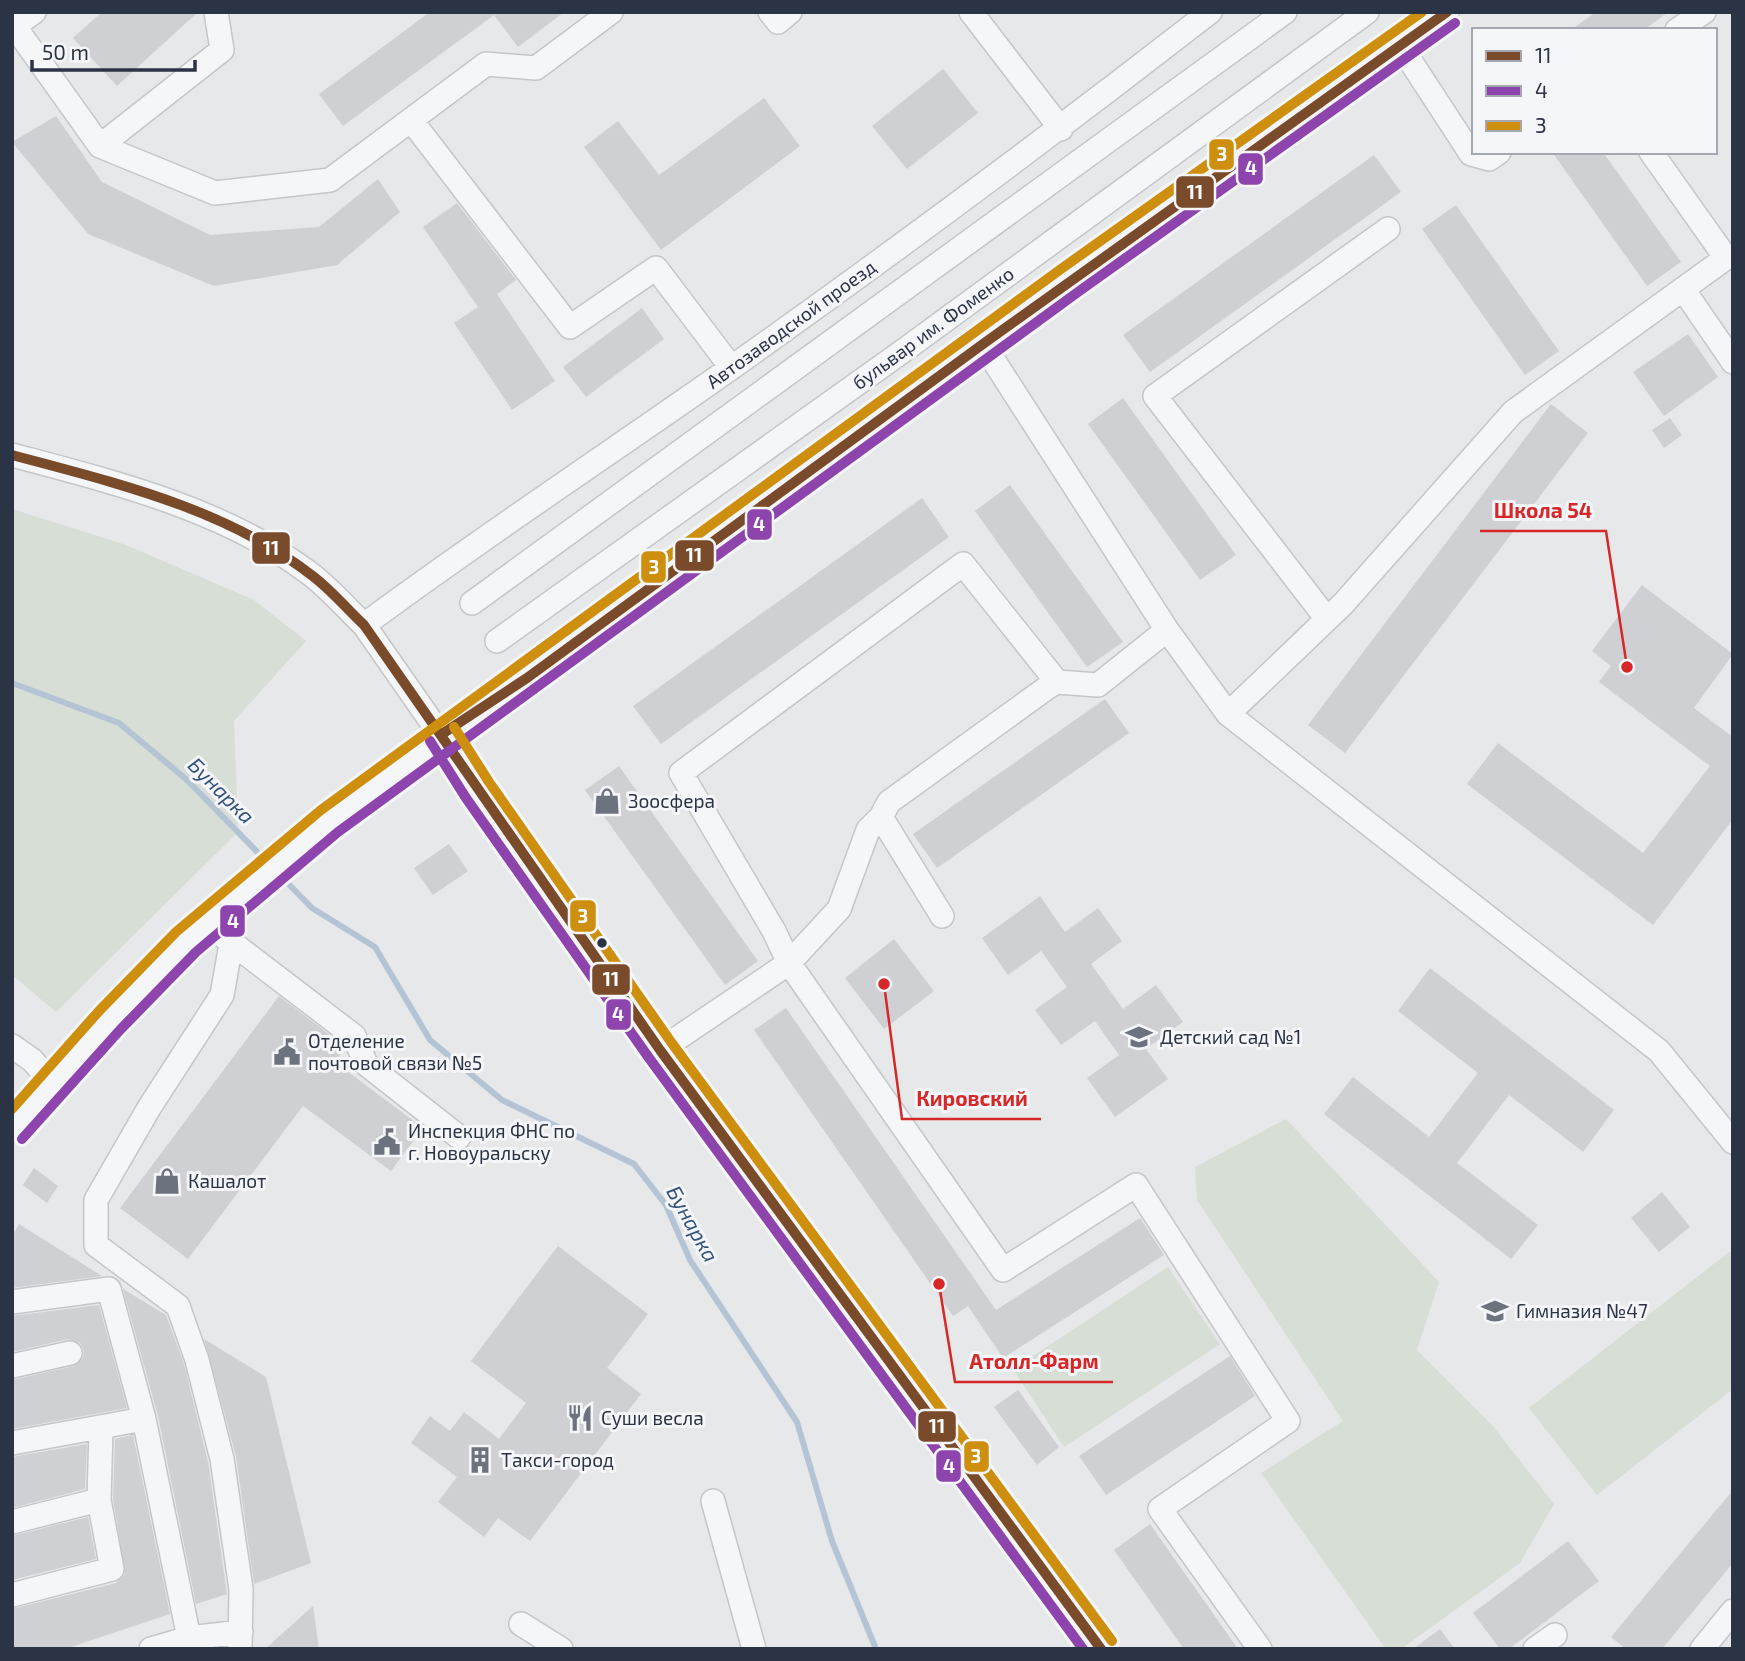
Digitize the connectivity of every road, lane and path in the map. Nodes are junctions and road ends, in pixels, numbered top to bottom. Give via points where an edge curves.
1 (34, 12) edge
2 (216, 12) edge
3 (611, 12) edge
4 (770, 12) edge
5 (790, 12) edge
6 (971, 12) edge
7 (1210, 12) edge
8 (1285, 12) edge
9 (1367, 12) edge
10 (1447, 12) edge
11 (1704, 12) edge
12 (13, 27) edge
13 (1680, 28) edge
14 (1400, 45) junction
15 (411, 120) junction
16 (1060, 128) junction
17 (100, 146) junction
18 (1472, 153) edge
19 (1474, 154) edge
20 (1496, 154) edge
21 (1652, 154) edge
22 (1388, 229) dead end
23 (1683, 289) junction
24 (983, 344) junction
25 (1733, 362) edge
26 (732, 368) junction
27 (12, 455) edge
28 (472, 603) dead end
29 (1327, 619) junction
30 (364, 625) junction
31 (1167, 630) junction
32 (497, 641) dead end
33 (1057, 682) junction
34 (1228, 715) junction
35 (442, 734) junction
36 (881, 817) junction
37 (942, 916) dead end
38 (208, 921) junction
39 (232, 944) junction
40 (789, 963) junction
41 (12, 1046) edge
42 (660, 1050) junction
43 (53, 1084) junction
44 (12, 1130) edge
45 (459, 1137) dead end
46 (1733, 1142) edge
47 (12, 1302) edge
48 (70, 1353) dead end
49 (12, 1366) edge
50 (144, 1419) junction
51 (101, 1429) junction
52 (12, 1443) edge
53 (99, 1500) junction
54 (713, 1501) dead end
55 (12, 1522) edge
56 (12, 1595) edge
57 (1733, 1611) edge
58 (521, 1625) dead end
59 (1555, 1635) dead end
60 (190, 1638) junction
61 (241, 1641) edge
62 (151, 1649) edge
63 (561, 1649) edge
64 (754, 1649) edge
65 (1101, 1649) edge
66 (1260, 1649) edge
67 (1535, 1649) edge
68 (1702, 1649) edge

1 - 12 street
2 - 17 street via 222,50
3 - 15 street via 536,68 486,64
4 - 5 street via 778,22
6 - 16 street
7 - 16 street, Автозаводской проезд
8 - 28 street
9 - 32 street, бульвар им. Фоменко
10 - 14 street
11 - 13 street
12 - 17 street
14 - 18 street
14 - 24 street
15 - 17 street via 330,180 215,193
15 - 26 street via 570,327 656,268
16 - 26 street, Автозаводской проезд
19 - 20 street via 1489,159
21 - 23 street via 1726,258
22 - 29 street via 1155,396
23 - 25 street
23 - 29 street via 1513,412
24 - 31 street
24 - 35 street via 527,678
26 - 30 street, Автозаводской проезд
27 - 30 street via 102,479 231,524 306,571
29 - 34 street
30 - 35 street
31 - 33 street via 1098,685
31 - 34 street
33 - 36 street via 888,802
33 - 40 street via 963,564 681,773
34 - 46 street via 1659,1051
35 - 38 street
35 - 42 street
36 - 37 street
36 - 40 street via 868,830 839,909
38 - 39 street
38 - 43 street
39 - 45 street via 354,1036 366,1064
39 - 61 street via 222,995 96,1200 96,1245 178,1306 222,1459 241,1589
40 - 42 street
40 - 66 street via 1003,1270 1136,1185 1288,1421 1160,1508
41 - 43 street
42 - 65 street
43 - 44 street
47 - 50 street via 110,1289
48 - 49 street
50 - 51 street
50 - 60 street
51 - 52 street
51 - 53 street
53 - 55 street
53 - 56 street via 112,1569
54 - 64 street
57 - 68 street
58 - 63 street
59 - 67 street
60 - 61 street
60 - 62 street

